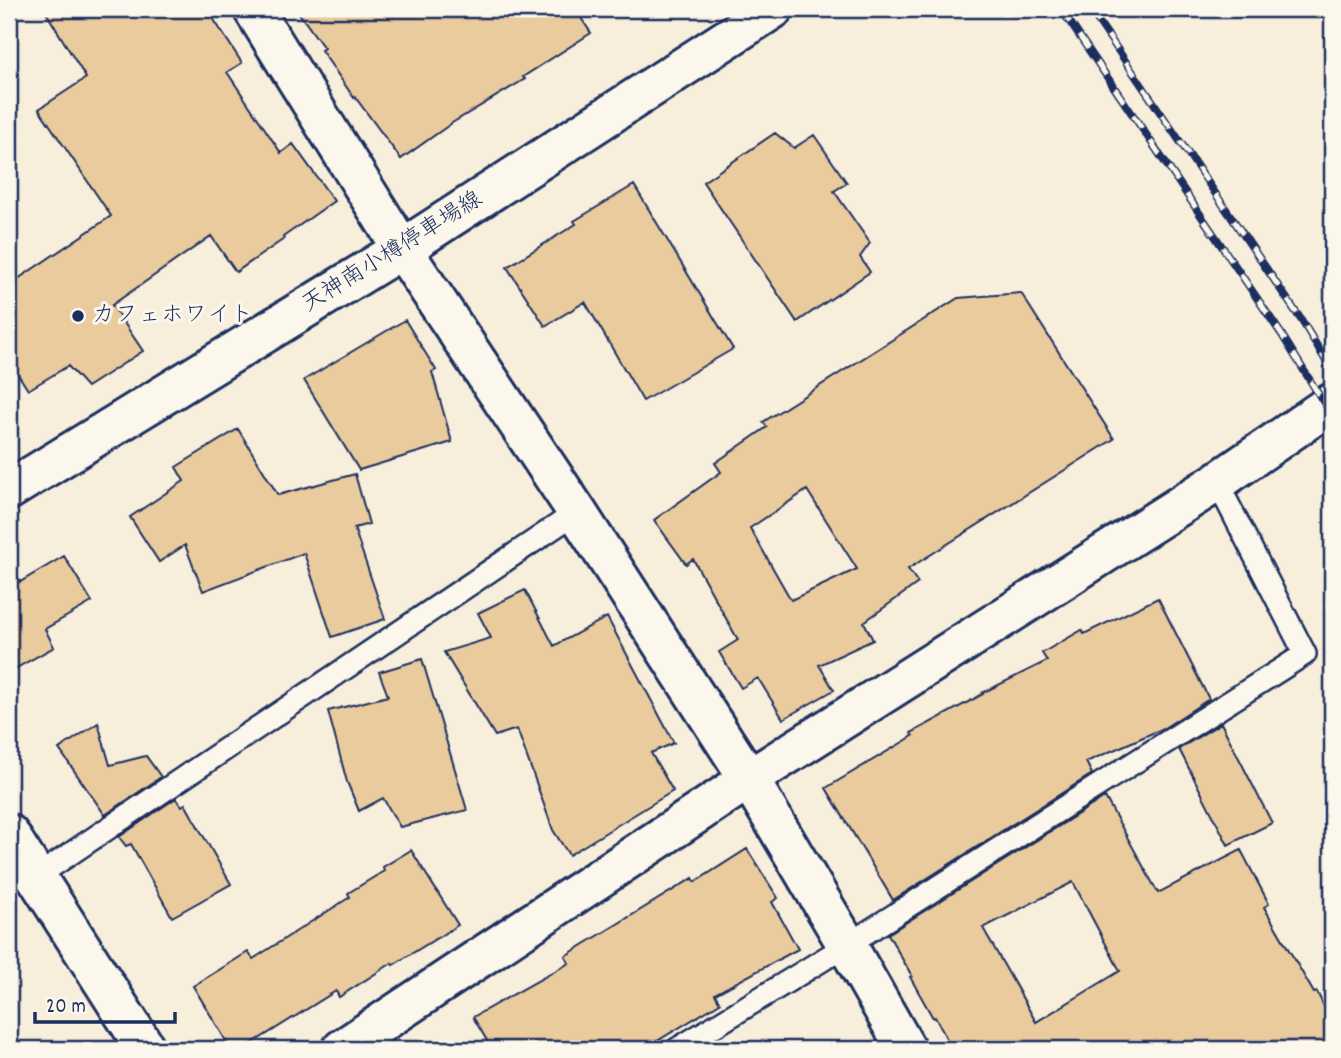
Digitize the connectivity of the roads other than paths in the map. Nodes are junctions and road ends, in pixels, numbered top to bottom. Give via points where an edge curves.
1 (253, 9) edge
2 (772, 9) edge
3 (402, 248) junction
4 (1332, 403) edge
5 (1217, 482) junction
6 (9, 490) edge
7 (577, 512) junction
8 (749, 779) junction
9 (9, 834) edge
10 (36, 877) junction
11 (848, 944) junction
12 (146, 1049) edge
13 (342, 1049) edge
14 (677, 1049) edge
15 (906, 1049) edge

1 - 3 street
2 - 3 street, 天神南小樽停車場線
3 - 6 street, 天神南小樽停車場線
3 - 7 street
4 - 5 street
5 - 8 street
5 - 11 lane via 1306,654
7 - 8 street
7 - 10 lane
8 - 11 street
8 - 13 street
9 - 10 street
10 - 12 street
11 - 14 lane
11 - 15 street

